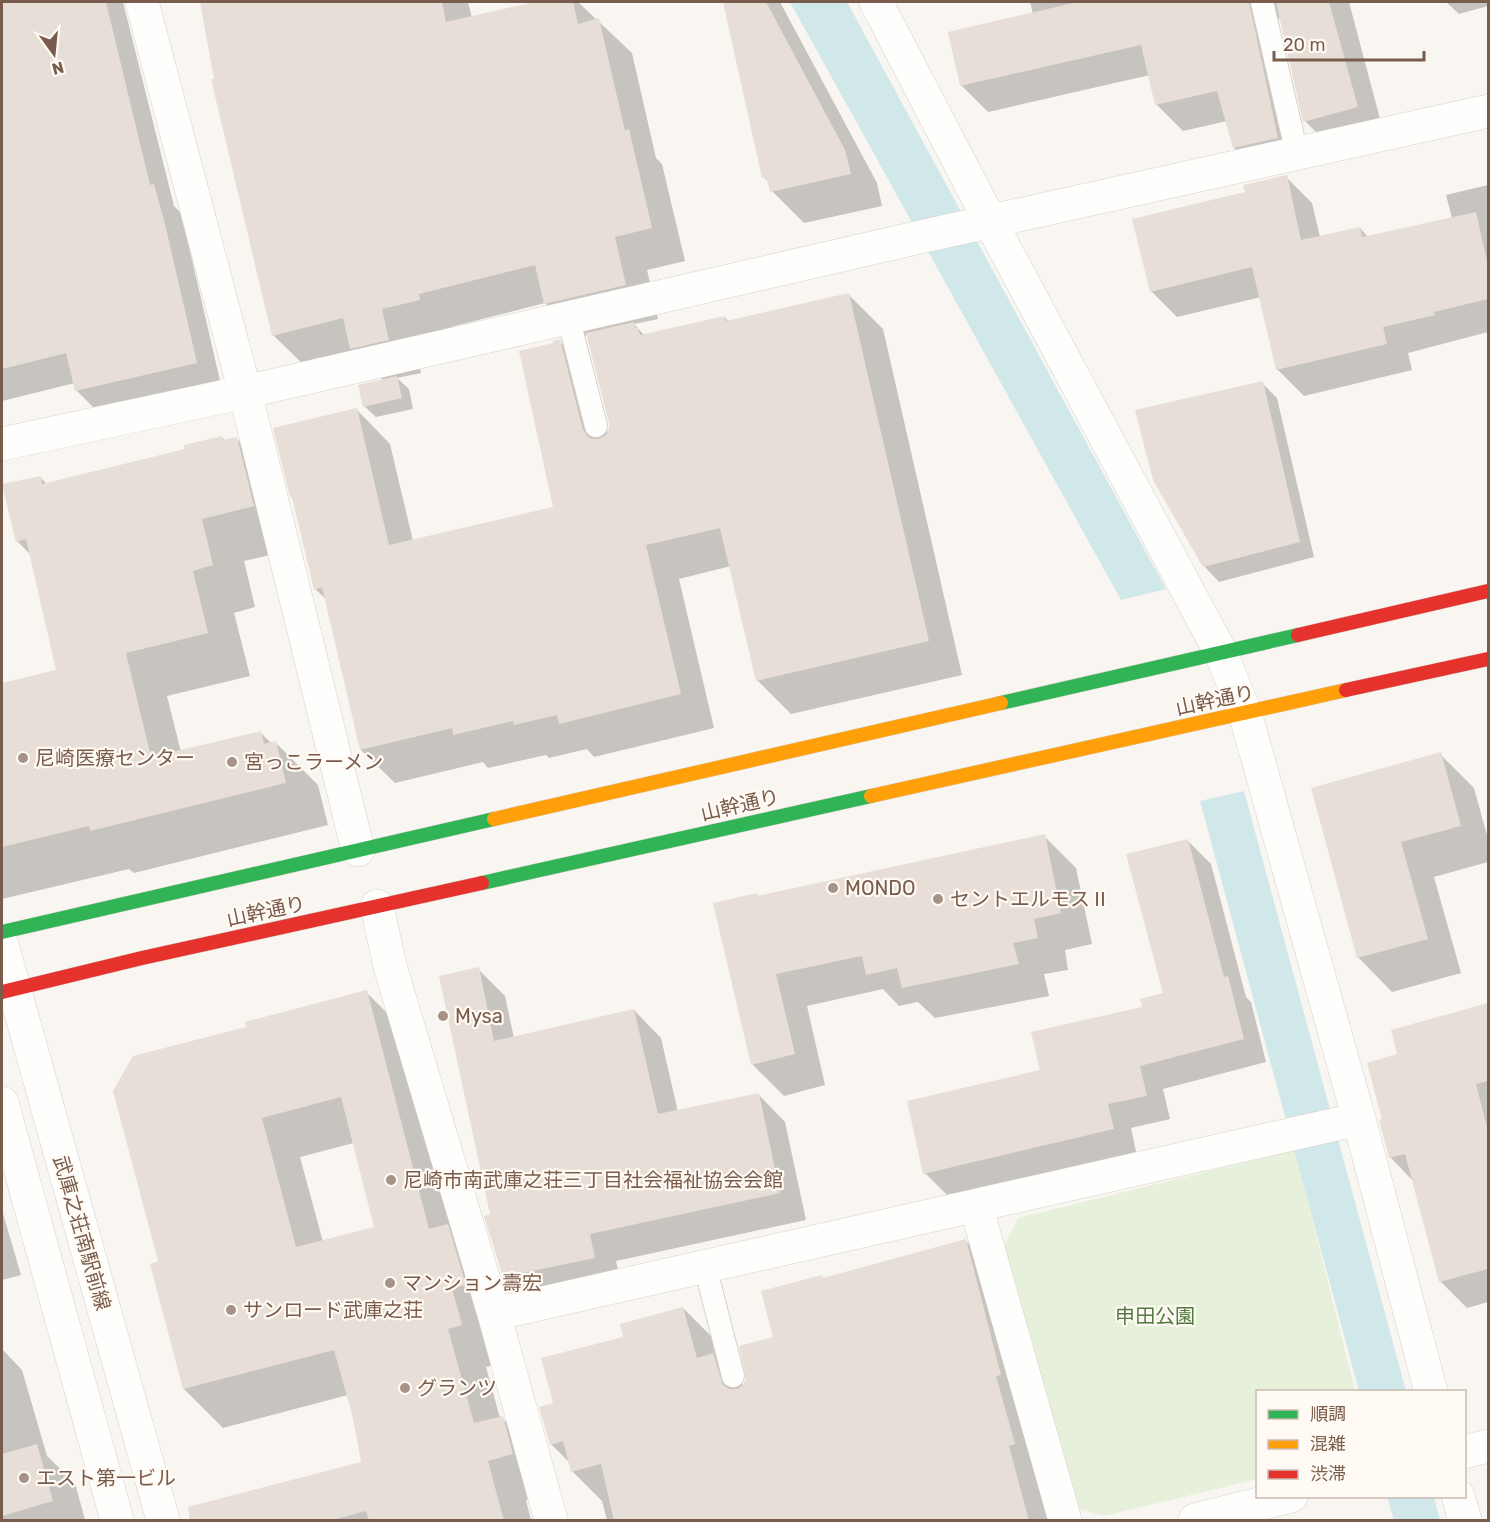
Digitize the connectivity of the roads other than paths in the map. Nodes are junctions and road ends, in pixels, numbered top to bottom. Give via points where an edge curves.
1 (142, 2) edge
2 (876, 2) edge
3 (1262, 2) edge
4 (1488, 111) edge
5 (1297, 154) junction
6 (984, 223) junction
7 (568, 317) junction
8 (244, 392) junction
9 (596, 426) dead end
10 (2, 444) edge
11 (1488, 591) edge
12 (1221, 653) junction
13 (1488, 659) edge
14 (1245, 713) junction
15 (358, 850) junction
16 (377, 906) junction
17 (2, 932) edge
18 (2, 945) edge
19 (8, 990) edge
20 (2, 1104) edge
21 (1352, 1121) junction
22 (976, 1206) junction
23 (705, 1266) junction
24 (494, 1314) junction
25 (733, 1376) dead end
26 (1430, 1390) edge
27 (1488, 1446) edge
28 (1466, 1452) edge
29 (1287, 1498) edge
30 (1458, 1498) edge
31 (117, 1521) edge
32 (163, 1521) edge
33 (551, 1521) edge
34 (1065, 1521) edge
35 (1195, 1521) edge
36 (1465, 1521) edge

1 - 8 street
2 - 6 street
3 - 5 lane
4 - 5 street
5 - 6 street
6 - 7 street
6 - 12 street
7 - 8 street
7 - 9 lane
8 - 10 street
8 - 15 street
11 - 12 street, 山幹通り
12 - 14 street
12 - 15 street, 山幹通り
13 - 14 street, 山幹通り
14 - 16 street, 山幹通り
14 - 21 street
15 - 17 street, 山幹通り
16 - 19 street, 山幹通り
16 - 24 street via 390,966
18 - 19 street, 武庫之荘南駅前線
19 - 32 street, 武庫之荘南駅前線
20 - 31 street
21 - 22 street
21 - 26 street
22 - 23 street
22 - 34 street
23 - 24 street
23 - 25 lane
24 - 33 street
27 - 28 street
29 - 35 street
30 - 36 street

